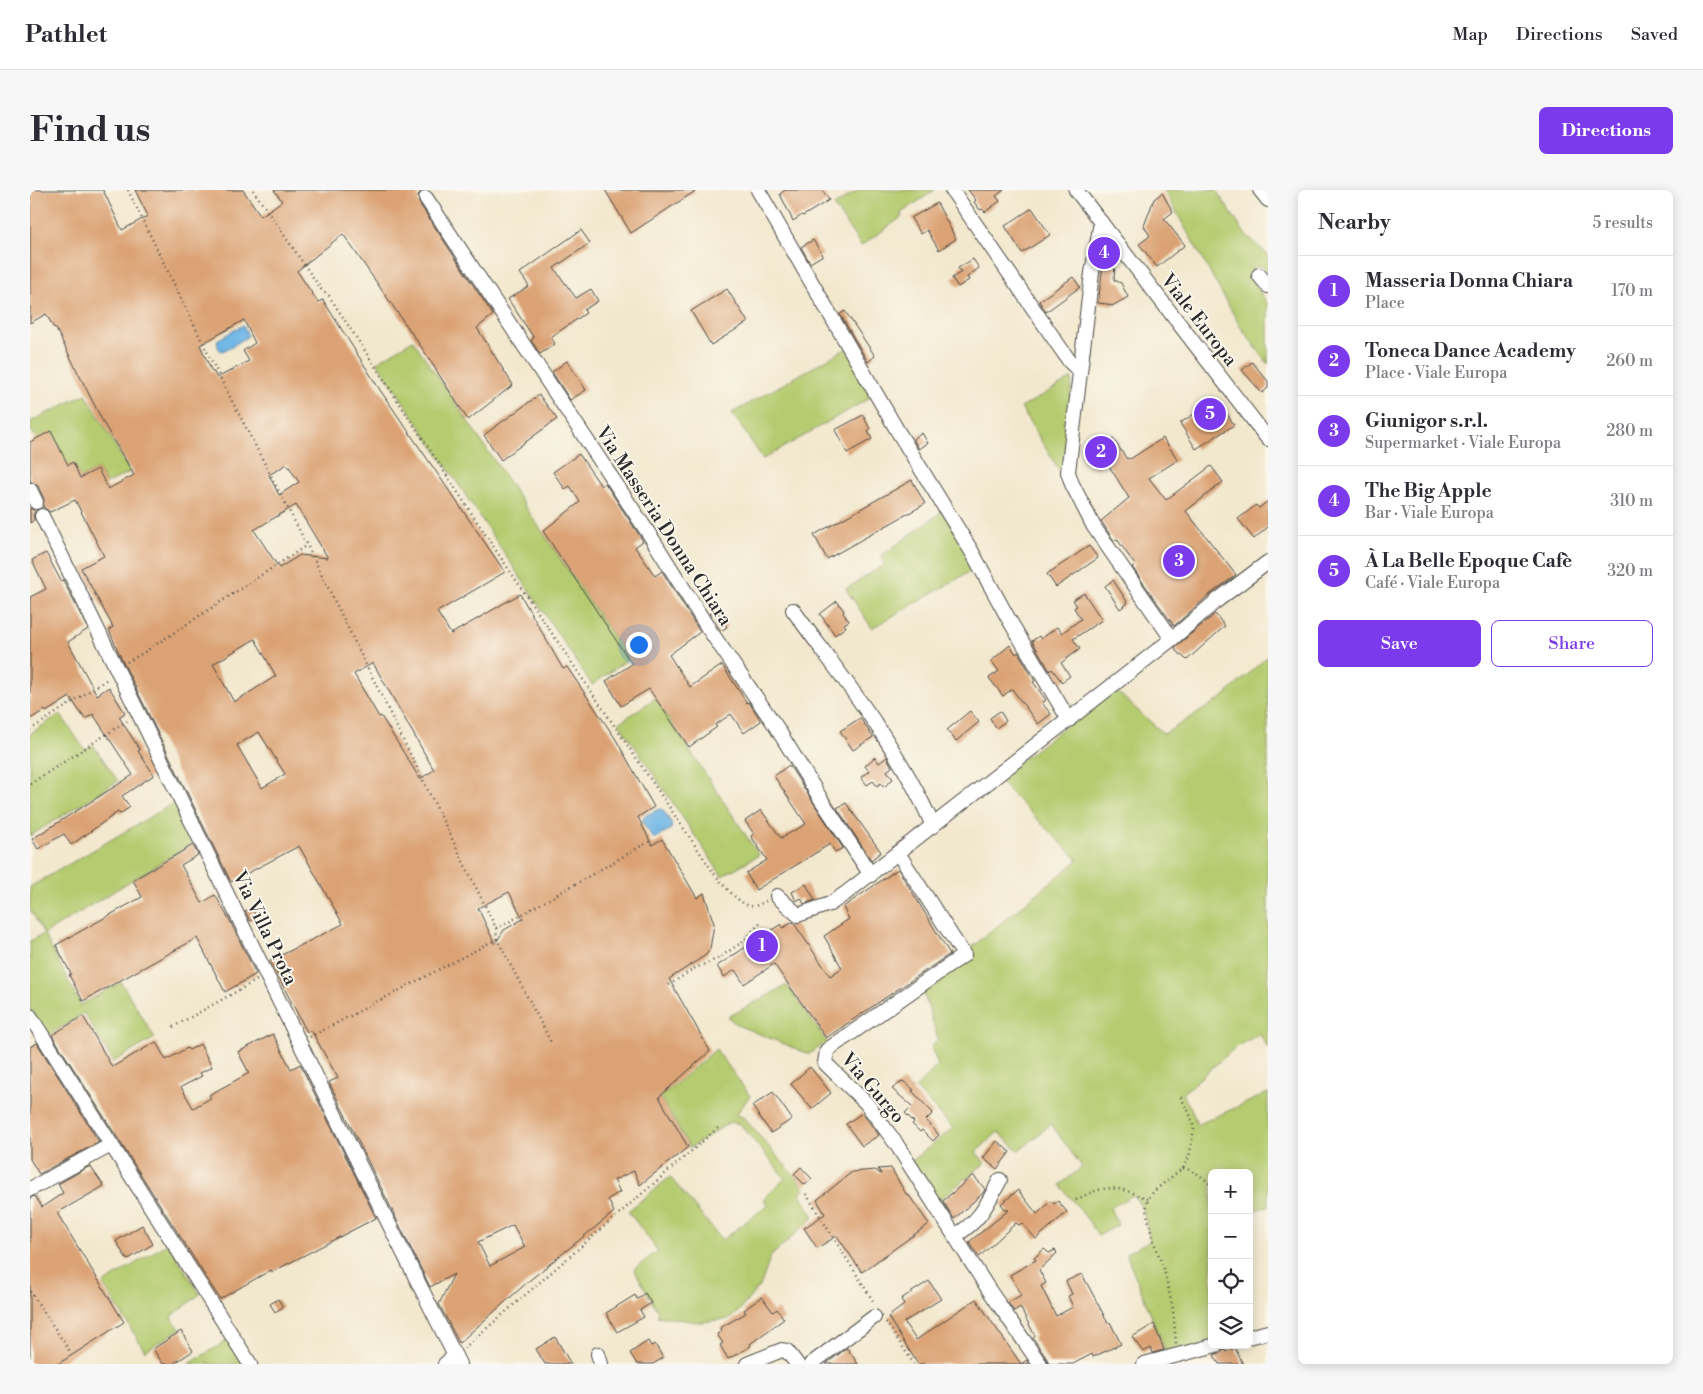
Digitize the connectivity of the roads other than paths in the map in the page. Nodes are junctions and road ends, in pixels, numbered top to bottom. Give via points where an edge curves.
1 (758, 190) edge
2 (952, 190) edge
3 (1076, 190) edge
4 (1260, 190) edge
5 (426, 198) dead end
6 (1268, 200) edge
7 (1101, 222) junction
8 (1080, 370) junction
9 (1268, 439) edge
10 (42, 516) dead end
11 (1268, 562) edge
12 (793, 610) dead end
13 (1172, 639) junction
14 (1069, 720) junction
15 (933, 826) junction
16 (898, 853) junction
17 (871, 875) junction
18 (777, 896) road end
19 (30, 1016) edge
20 (111, 1144) junction
21 (1000, 1180) dead end
22 (30, 1190) edge
23 (955, 1236) junction
24 (878, 1315) road end
25 (1268, 1332) edge
26 (1253, 1336) edge
27 (1208, 1347) edge
28 (453, 1361) edge
29 (250, 1364) edge
30 (747, 1364) edge
31 (797, 1364) edge
32 (811, 1364) edge
33 (1040, 1364) edge
34 (1144, 1364) edge

1 - 14 street
2 - 8 street via 1070,362
3 - 7 street, Viale Europa
4 - 6 street
5 - 17 street, Via Masseria Donna Chiara
7 - 8 street
7 - 9 street, Viale Europa
8 - 13 street via 1068,472 1072,484 1094,527
10 - 28 street, Via Villa Prota
11 - 13 street
12 - 15 street via 890,744 914,784
13 - 14 street
14 - 15 street
15 - 16 street
16 - 17 street
16 - 23 street, Via Gurgo via 964,955 827,1050 825,1063 872,1111
17 - 18 street via 830,904 803,914 793,912
19 - 20 street
20 - 22 street
20 - 29 street
21 - 23 street via 982,1213 971,1226
23 - 33 street, Via Gurgo
24 - 32 street
25 - 26 street
27 - 34 street
30 - 31 street via 782,1350 787,1351

